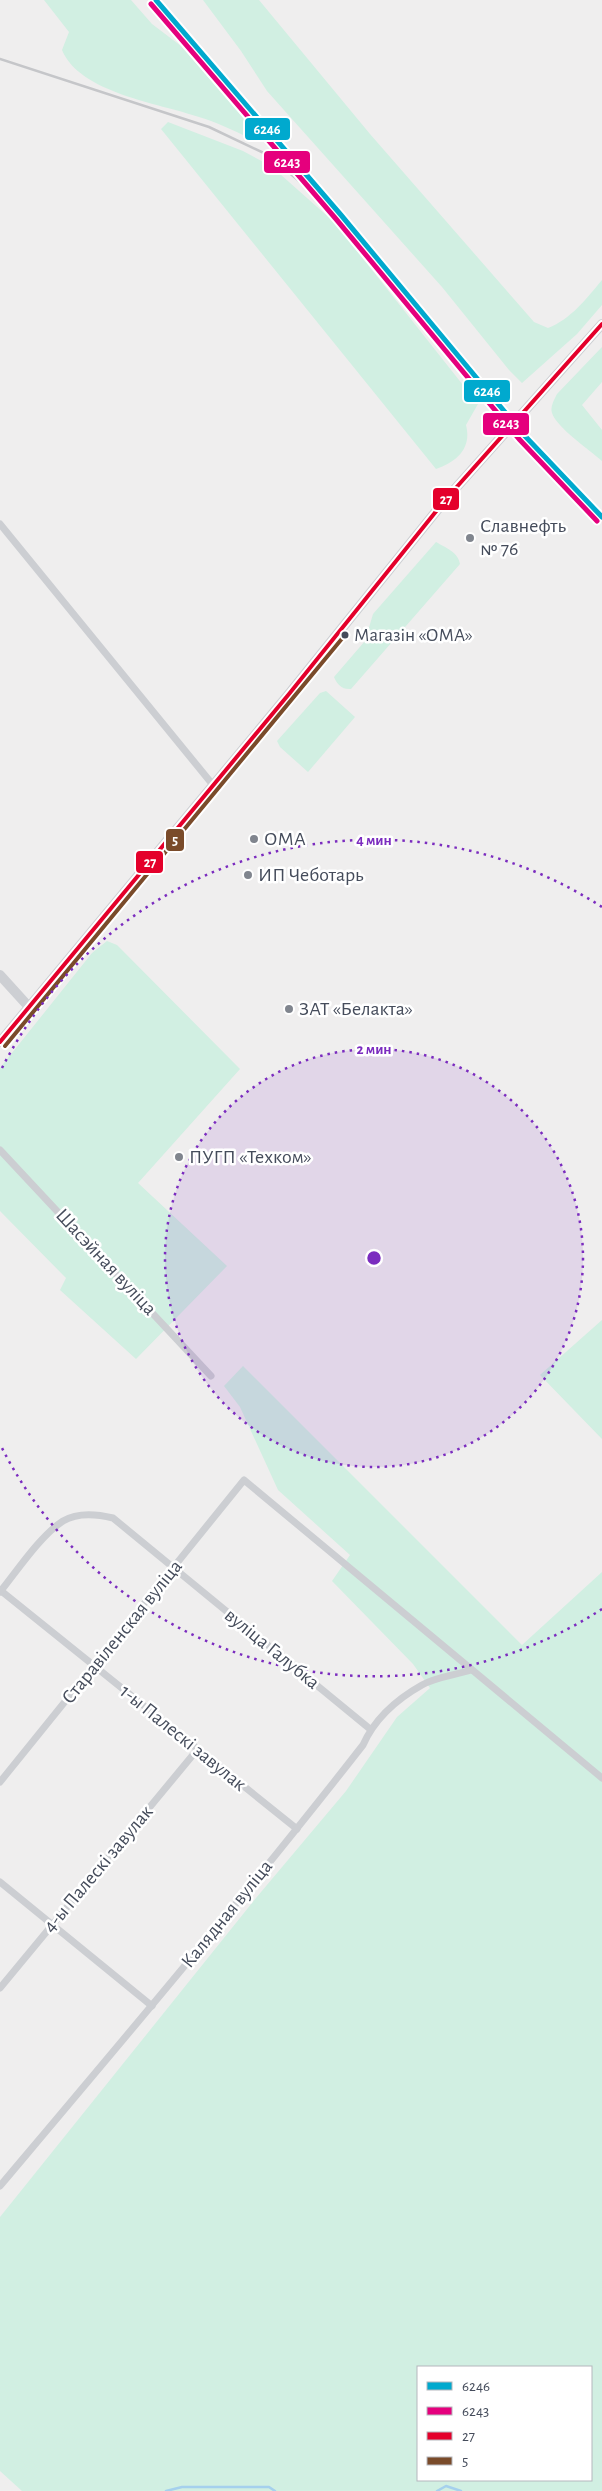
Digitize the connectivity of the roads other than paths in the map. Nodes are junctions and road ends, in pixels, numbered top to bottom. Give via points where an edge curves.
1 (602, 324) edge
2 (0, 524) edge
3 (213, 785) junction
4 (0, 976) edge
5 (29, 1007) junction
6 (0, 1042) edge
7 (0, 1150) edge
8 (211, 1376) dead end
9 (173, 1570) junction
10 (0, 1591) edge
11 (94, 1666) junction
12 (471, 1670) junction
13 (370, 1729) junction
14 (197, 1750) junction
15 (602, 1778) edge
16 (0, 1782) edge
17 (297, 1830) junction
18 (0, 1882) edge
19 (52, 1924) junction
20 (0, 1988) edge
21 (152, 2006) junction
22 (0, 2186) edge

1 - 3 main road via 446,499
2 - 3 street
3 - 5 main road
4 - 5 main road
5 - 6 main road
7 - 8 street, Шасэйная вуліца
9 - 10 street, вуліца Галубка via 113,1518 98,1514 80,1515 63,1521 46,1536
9 - 11 street, Старавіленская вуліца
9 - 12 street, Старавіленская вуліца via 244,1480
9 - 13 street, вуліца Галубка
10 - 11 street, 1-ы Палескі завулак
11 - 14 street, 1-ы Палескі завулак
11 - 16 street, Старавіленская вуліца
12 - 13 street, Калядная вуліца via 424,1684 390,1707
12 - 15 street
13 - 17 street, Калядная вуліца via 363,1745
14 - 17 street, 1-ы Палескі завулак
14 - 19 street, 4-ы Палескі завулак
17 - 21 street, Калядная вуліца
18 - 19 street
19 - 20 street, 4-ы Палескі завулак
19 - 21 street
21 - 22 street, Калядная вуліца

